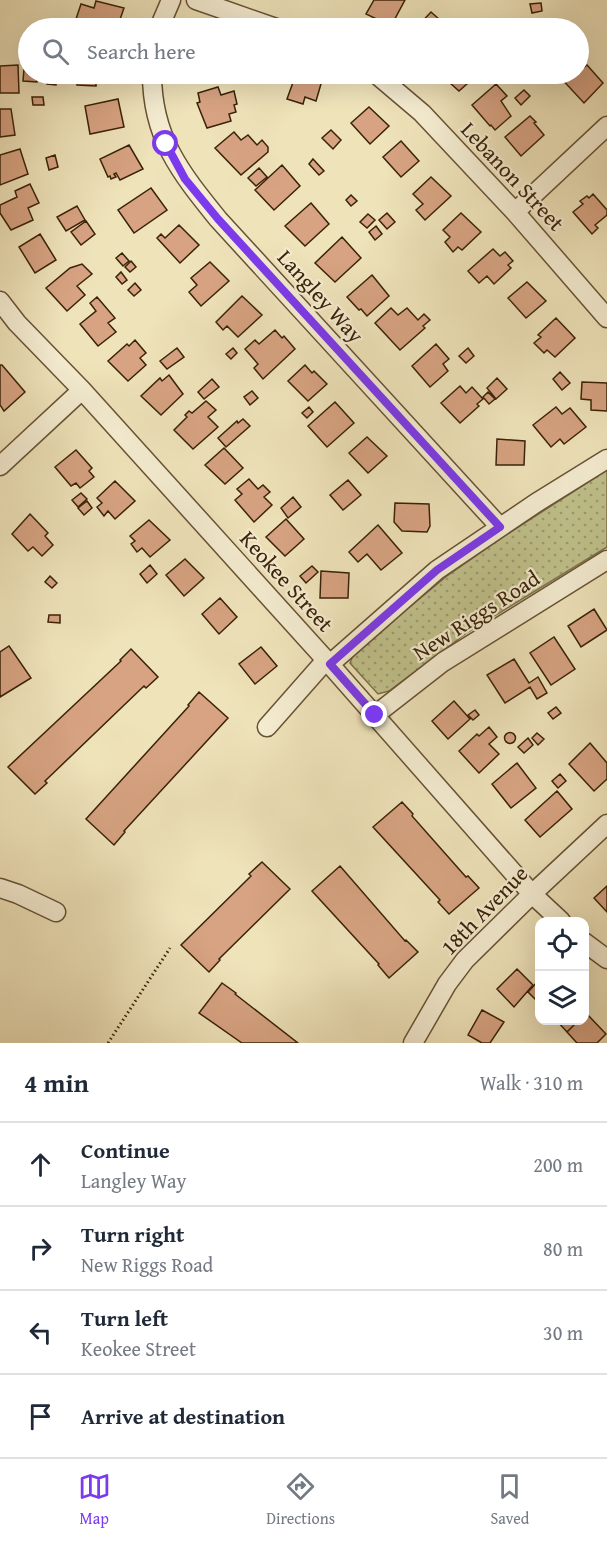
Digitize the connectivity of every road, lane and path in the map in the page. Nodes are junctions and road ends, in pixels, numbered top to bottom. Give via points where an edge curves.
1 (171, 0) edge
2 (196, 0) edge
3 (163, 18) edge
4 (247, 18) edge
5 (152, 84) edge
6 (388, 84) edge
7 (607, 126) edge
8 (515, 212) junction
9 (0, 301) edge
10 (607, 318) edge
11 (82, 390) junction
12 (607, 459) edge
13 (0, 466) edge
14 (500, 527) junction
15 (607, 560) edge
16 (328, 662) junction
17 (375, 715) junction
18 (267, 727) dead end
19 (607, 824) edge
20 (0, 888) edge
21 (532, 894) junction
22 (56, 912) dead end
23 (557, 917) edge
24 (589, 945) edge
25 (170, 948) dead end
26 (607, 959) edge
27 (108, 1043) edge
28 (413, 1043) edge

1 - 3 street
2 - 4 street
5 - 14 street, Langley Way via 161,130 185,179
6 - 8 street, Lebanon Street via 422,113
7 - 8 street
8 - 10 street, Lebanon Street
9 - 11 street, Keokee Street
11 - 13 street
11 - 16 street, Keokee Street
12 - 14 street
14 - 16 street via 437,570
15 - 17 street, New Riggs Road via 443,662
16 - 17 street, Keokee Street
16 - 18 street
17 - 21 street, Keokee Street
19 - 21 street, 18th Avenue
20 - 22 street
21 - 23 street, Keokee Street
21 - 28 street, 18th Avenue via 465,960
24 - 26 street
25 - 27 path

